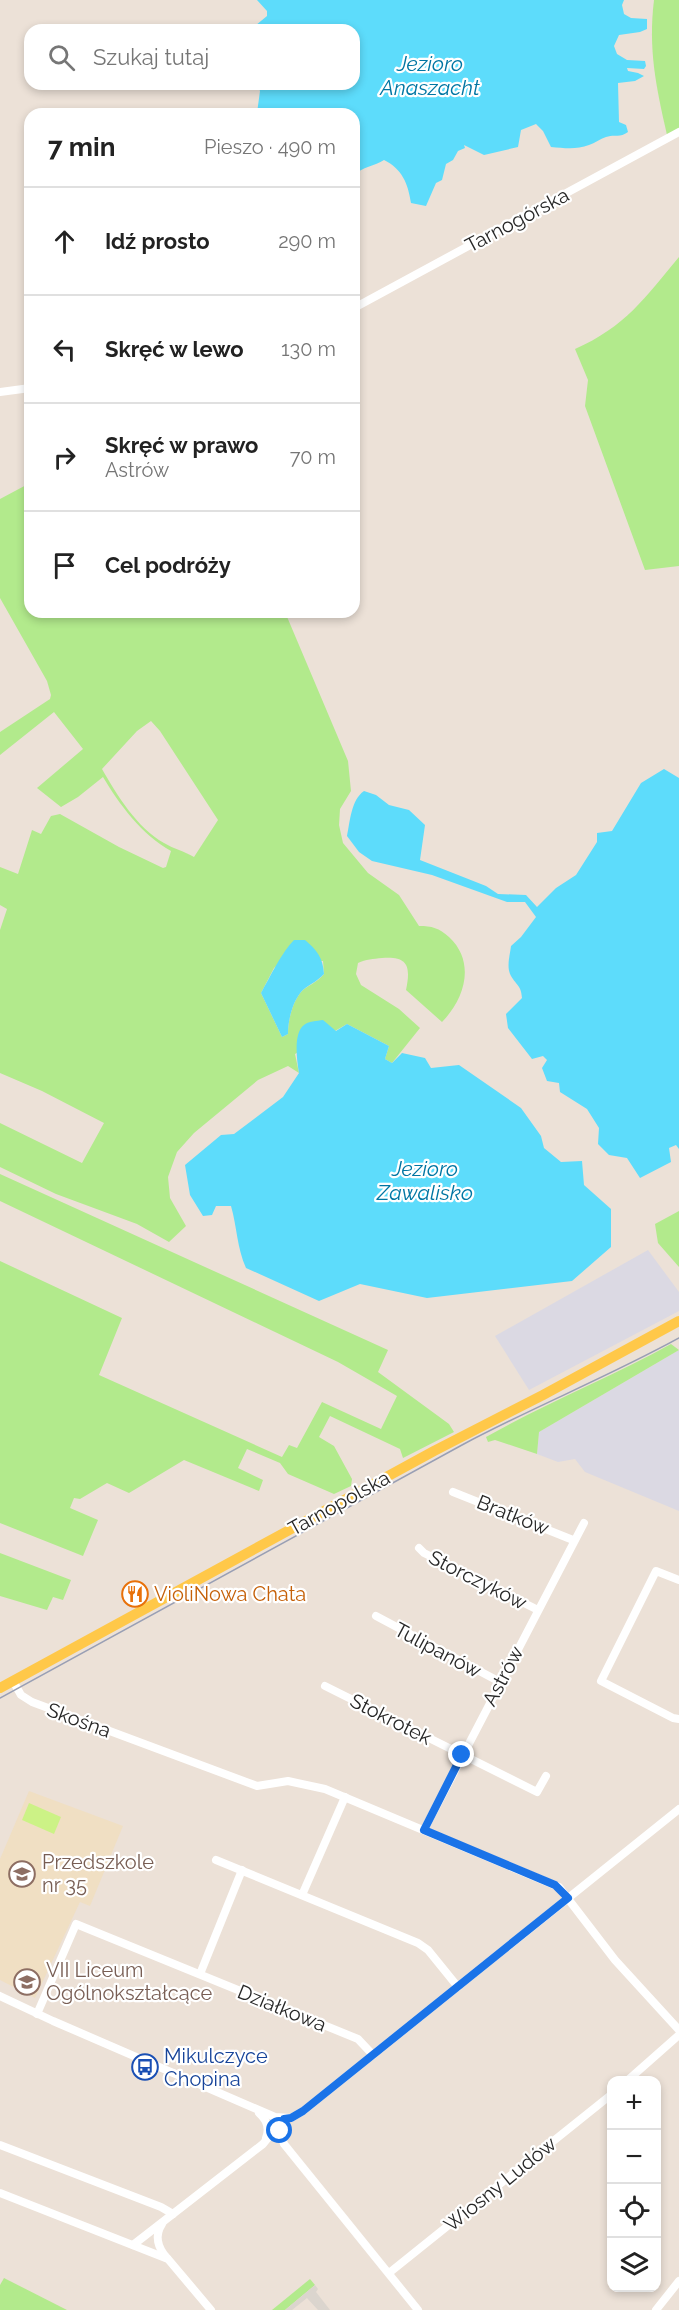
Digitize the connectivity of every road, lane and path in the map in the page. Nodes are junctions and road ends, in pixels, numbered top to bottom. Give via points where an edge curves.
1 (679, 132) edge
2 (360, 305) edge
3 (24, 389) edge
4 (0, 392) edge
5 (679, 1321) edge
6 (453, 1492) dead end
7 (584, 1522) dead end
8 (573, 1540) junction
9 (419, 1548) dead end
10 (679, 1580) edge
11 (538, 1610) junction
12 (376, 1616) dead end
13 (13, 1681) junction
14 (500, 1683) junction
15 (325, 1686) dead end
16 (0, 1688) edge
17 (679, 1719) edge
18 (462, 1755) junction
19 (546, 1776) dead end
20 (345, 1797) junction
21 (679, 1809) edge
22 (424, 1830) junction
23 (216, 1860) dead end
24 (242, 1870) junction
25 (302, 1894) junction
26 (568, 1898) junction
27 (200, 1974) junction
28 (458, 1987) junction
29 (0, 1996) edge
30 (37, 2014) junction
31 (679, 2030) edge
32 (679, 2035) edge
33 (373, 2055) junction
34 (633, 2076) edge
35 (607, 2098) edge
36 (255, 2109) junction
37 (284, 2119) junction
38 (263, 2144) junction
39 (284, 2144) junction
40 (0, 2145) edge
41 (0, 2193) edge
42 (173, 2214) junction
43 (164, 2221) junction
44 (133, 2245) junction
45 (168, 2259) junction
46 (389, 2273) junction
47 (679, 2281) edge
48 (212, 2310) edge
49 (418, 2310) edge
50 (656, 2310) edge

1 - 2 street, Tarnogórska
3 - 4 street
5 - 13 main road, Tarnopolska
6 - 8 street, Bratków
7 - 8 street, Astrów
8 - 11 street, Astrów
9 - 11 street, Storczyków
10 - 17 street via 656,1571 601,1681
11 - 14 street, Astrów
12 - 14 street, Tulipanów
13 - 16 main road, Tarnopolska
13 - 20 street, Skośna via 21,1695 32,1702 257,1786 281,1781 298,1783
14 - 18 street, Astrów
15 - 18 street, Stokrotek
18 - 19 street, Stokrotek via 537,1792
18 - 22 street, Astrów
20 - 22 street, Skośna
20 - 25 street
21 - 26 street
22 - 26 street, Skośna via 555,1885
23 - 24 street
24 - 25 street
24 - 27 street
25 - 28 street via 422,1945
26 - 28 street
26 - 31 street, Skośna via 615,1960
27 - 30 street, Działkowa via 76,1924
27 - 33 street, Działkowa via 358,2039
28 - 33 street
29 - 30 street
30 - 36 street
32 - 34 street
33 - 37 street via 303,2111
35 - 46 street, Wiosny Ludów
36 - 37 street
36 - 38 street via 267,2122
37 - 38 street
37 - 39 street via 280,2131
38 - 39 street via 274,2140
38 - 42 street
39 - 46 street
40 - 42 street
41 - 44 street
42 - 43 street
43 - 44 street
43 - 45 street via 157,2240
44 - 45 street
45 - 48 street
46 - 49 street
47 - 50 street

